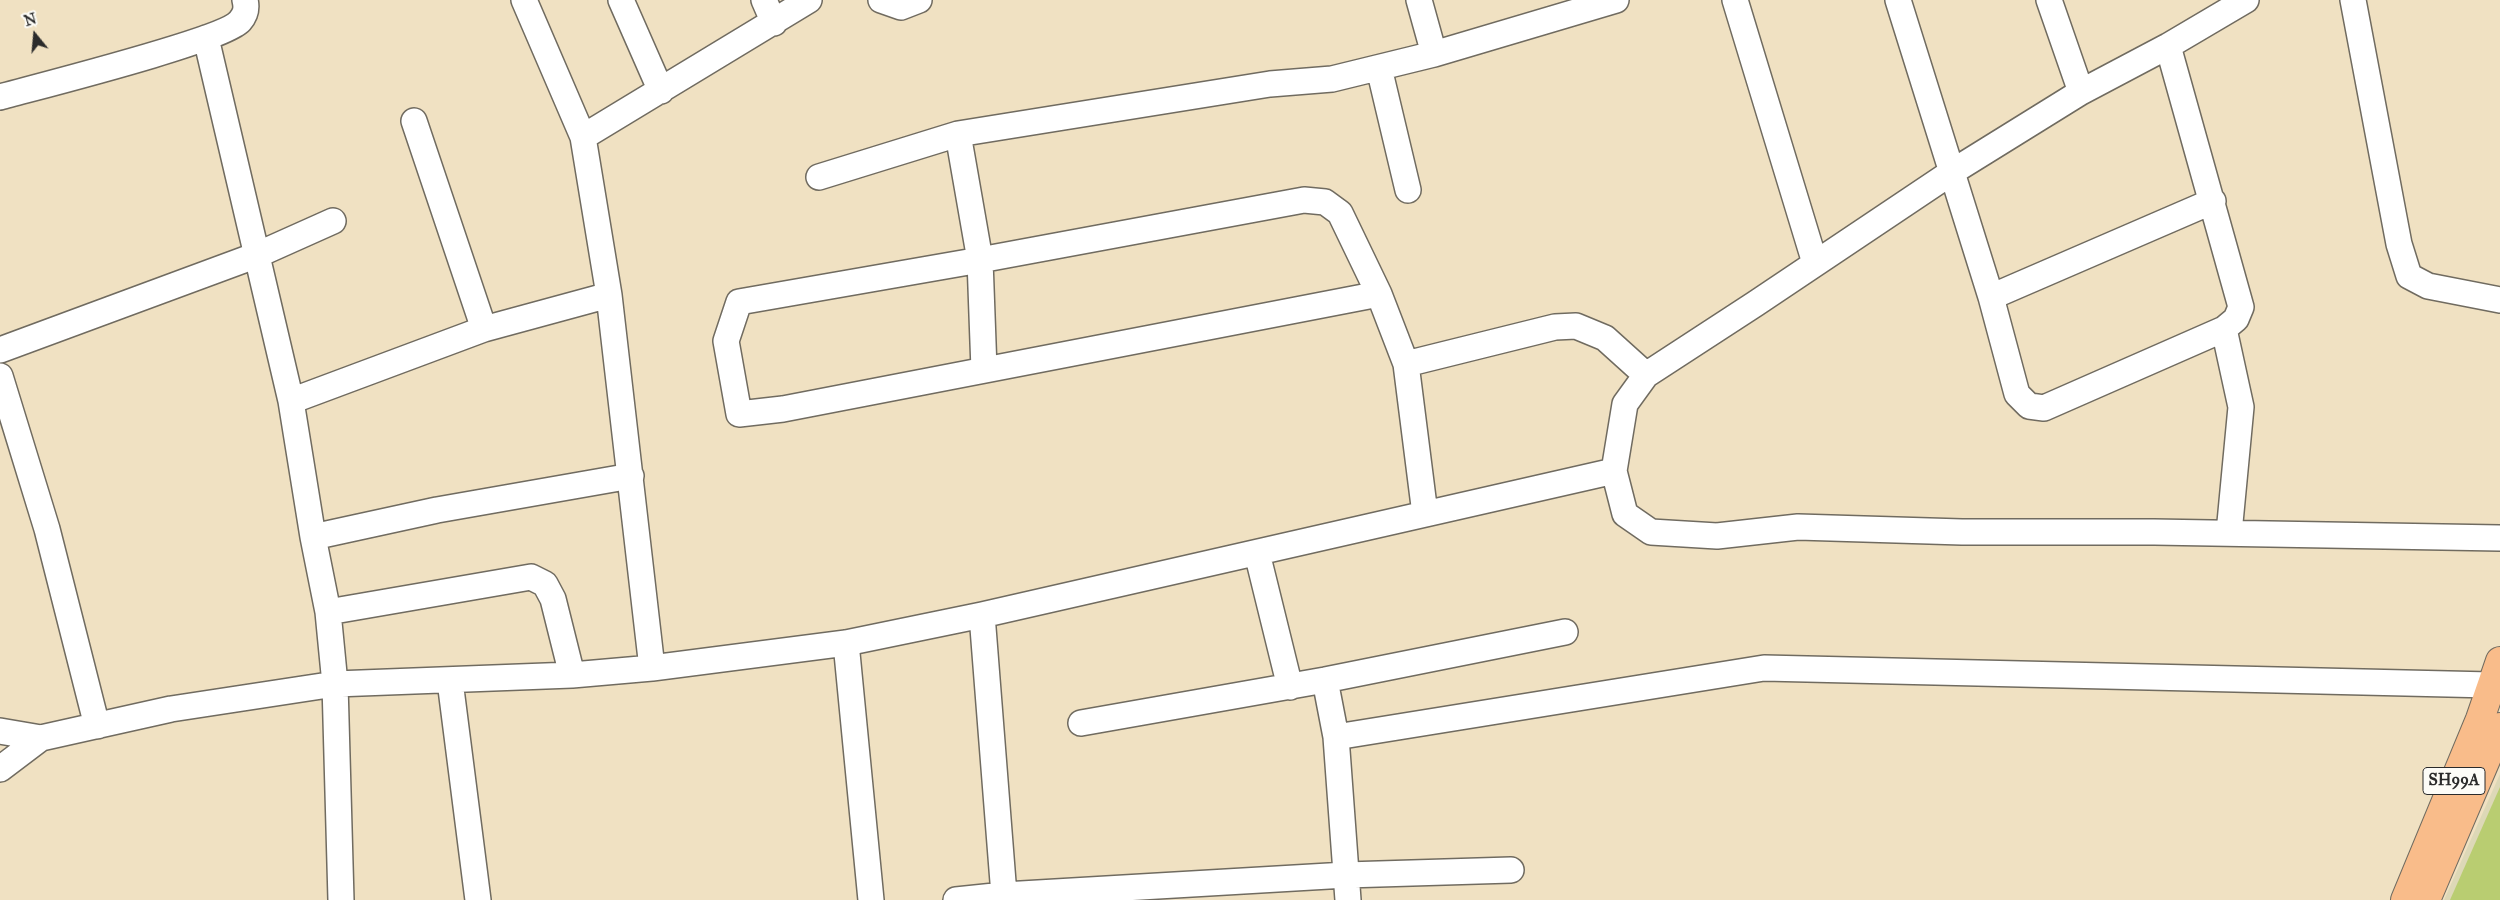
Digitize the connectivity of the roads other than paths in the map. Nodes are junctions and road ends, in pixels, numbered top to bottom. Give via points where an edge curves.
1 (245, 0) edge
2 (524, 0) edge
3 (621, 0) edge
4 (764, 0) edge
5 (809, 0) edge
6 (881, 0) edge
7 (919, 0) edge
8 (1419, 0) edge
9 (1616, 0) edge
10 (1735, 0) edge
11 (1898, 0) edge
12 (2049, 0) edge
13 (2354, 0) edge
14 (2236, 2) edge
15 (774, 23) junction
16 (206, 38) junction
17 (2168, 46) junction
18 (1434, 54) junction
19 (1379, 68) junction
20 (662, 91) junction
21 (2081, 92) junction
22 (0, 97) edge
23 (414, 121) dead end
24 (958, 134) junction
25 (583, 138) junction
26 (1952, 172) junction
27 (819, 177) dead end
28 (1408, 190) dead end
29 (2212, 201) junction
30 (333, 222) dead end
31 (257, 255) junction
32 (980, 260) junction
33 (1815, 263) junction
34 (1380, 294) junction
35 (608, 295) junction
36 (1992, 297) junction
37 (2500, 300) edge
38 (484, 329) junction
39 (2224, 329) junction
40 (0, 350) edge
41 (1406, 364) junction
42 (984, 370) junction
43 (1646, 374) junction
44 (0, 376) edge
45 (290, 402) junction
46 (1614, 471) junction
47 (631, 476) junction
48 (1425, 514) junction
49 (2229, 534) junction
50 (313, 537) junction
51 (2500, 538) edge
52 (1257, 552) junction
53 (328, 612) junction
54 (982, 615) junction
55 (1565, 632) dead end
56 (846, 643) junction
57 (652, 668) junction
58 (2496, 673) edge
59 (572, 675) junction
60 (1325, 680) junction
61 (450, 681) junction
62 (335, 684) junction
63 (1290, 687) junction
64 (1081, 723) dead end
65 (97, 726) junction
66 (2500, 727) edge
67 (0, 731) edge
68 (1336, 737) junction
69 (41, 738) junction
70 (0, 769) edge
71 (1511, 870) dead end
72 (1346, 875) junction
73 (1004, 895) junction
74 (336, 899) edge
75 (478, 900) edge
76 (871, 900) edge
77 (956, 900) edge
78 (1348, 900) edge
79 (2405, 900) edge
80 (2426, 900) edge

1 - 16 street via 247,9 239,22
2 - 25 street
3 - 20 street
4 - 15 street
5 - 15 street
6 - 7 street via 901,6
8 - 18 street
9 - 18 street
10 - 33 street
11 - 26 street
12 - 21 street
13 - 37 street via 2399,244 2409,276 2428,286
14 - 17 street
15 - 20 street
16 - 22 street
16 - 31 street
17 - 21 street
17 - 29 street
18 - 19 street
19 - 24 street via 1332,79 1270,84
19 - 28 street
20 - 25 street
21 - 26 street
23 - 38 street
24 - 27 street
24 - 32 street
25 - 35 street
26 - 33 street
26 - 36 street
29 - 36 street
29 - 39 street via 2241,307 2236,319
30 - 31 street
31 - 40 street
31 - 45 street
32 - 34 street via 1304,200 1325,202 1340,213
32 - 42 street
32 - 42 street via 739,302 726,341 739,414 783,409
33 - 43 street
34 - 41 street
34 - 42 street
35 - 38 street
35 - 47 street
36 - 39 street via 2017,394 2029,406 2044,408
38 - 45 street
39 - 49 street via 2241,407
41 - 43 street via 1555,328 1576,326 1605,338
41 - 48 street
43 - 46 street via 1625,404
44 - 65 street via 47,529
45 - 50 street
46 - 48 street
46 - 49 street via 1625,514 1651,532 1717,536 1798,527
47 - 50 street via 437,510
47 - 57 street
48 - 52 street
49 - 51 street
50 - 53 street
52 - 54 street
52 - 63 street
53 - 59 street via 531,577 545,584 553,599
53 - 62 street
54 - 56 street
54 - 73 street
55 - 60 street
56 - 57 street
56 - 76 street
57 - 59 street
58 - 68 street via 1764,668
58 - 79 main road, SH99A
59 - 61 street
60 - 63 street
60 - 68 street
61 - 62 street
61 - 75 street
62 - 65 street via 170,709
62 - 74 street
63 - 64 street
65 - 69 street
66 - 80 main road, SH99A
67 - 69 street
68 - 72 street
69 - 70 street
71 - 72 street
72 - 73 street
72 - 78 street
73 - 77 street

